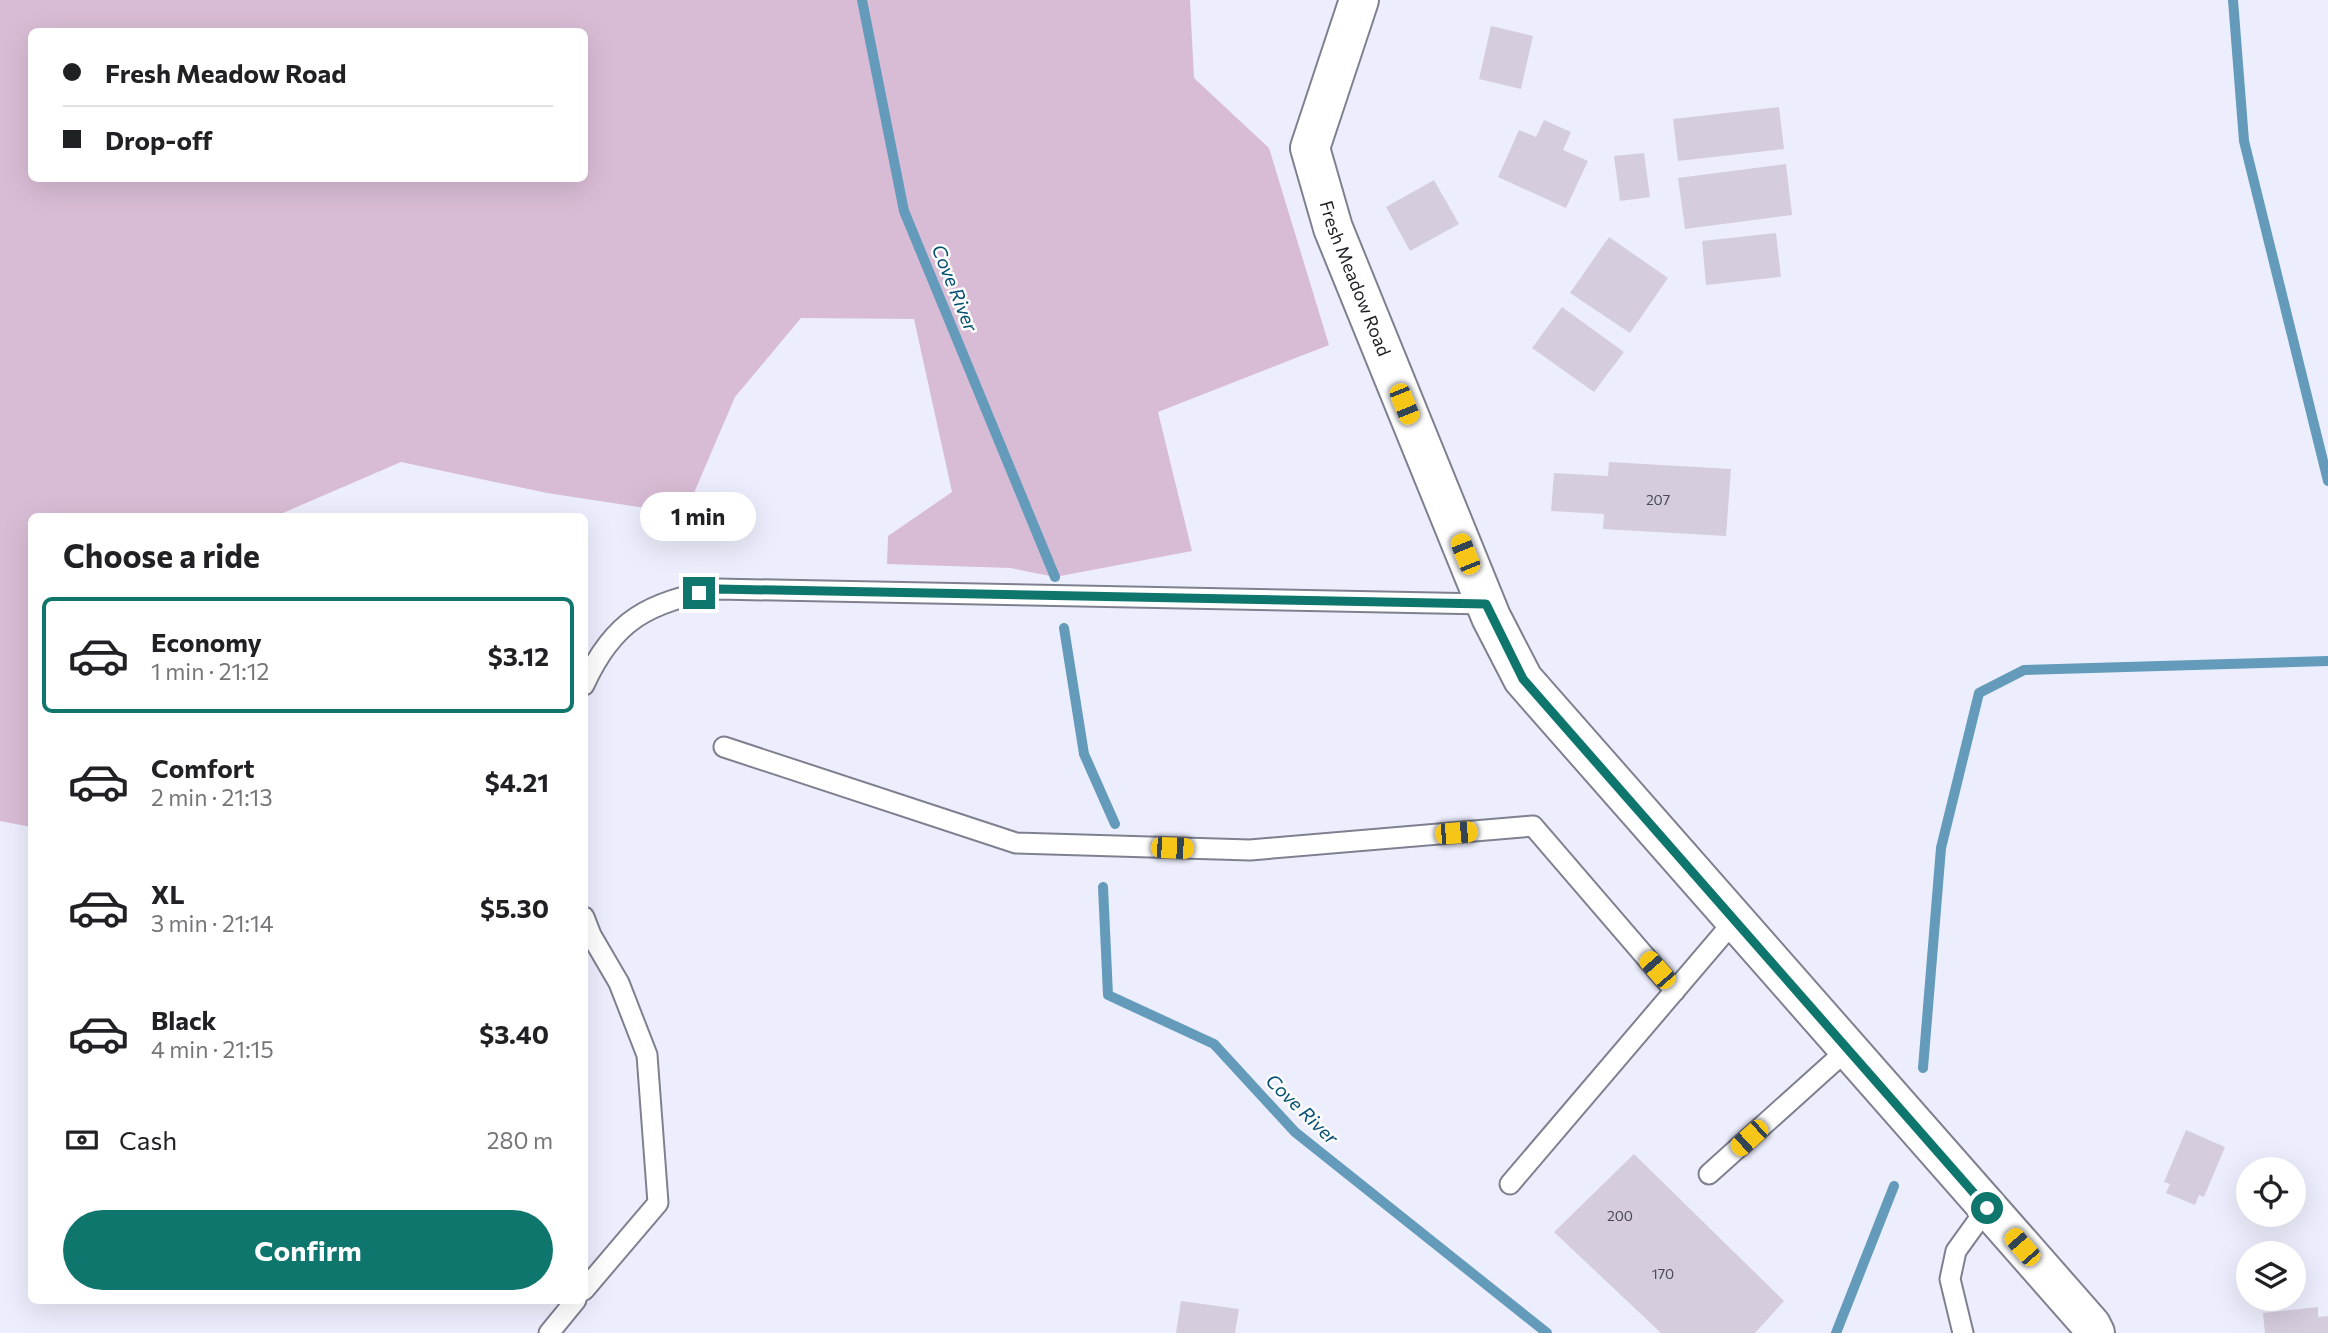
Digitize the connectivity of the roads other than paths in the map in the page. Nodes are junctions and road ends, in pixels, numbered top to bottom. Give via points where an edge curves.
1 (1359, 0) edge
2 (1486, 604) junction
3 (588, 676) edge
4 (724, 747) dead end
5 (1735, 920) junction
6 (588, 927) edge
7 (1675, 990) junction
8 (1848, 1049) junction
9 (1709, 1174) dead end
10 (1510, 1184) dead end
11 (1987, 1208) junction
12 (588, 1285) edge
13 (573, 1304) edge
14 (548, 1333) edge
15 (1963, 1333) edge
16 (2095, 1333) edge

1 - 2 street, Fresh Meadow Road via 1310,148 1333,228
2 - 3 lane via 718,589 680,597 635,616 613,635
2 - 5 street, Fresh Meadow Road via 1523,679
4 - 7 lane via 1016,843 1250,850 1533,826
5 - 7 lane
5 - 8 street, Fresh Meadow Road
6 - 12 lane via 620,983 646,1055 657,1203
7 - 10 lane
8 - 9 lane
8 - 11 street, Fresh Meadow Road
11 - 15 lane via 1956,1251 1950,1279
11 - 16 street, Fresh Meadow Road
13 - 14 lane

